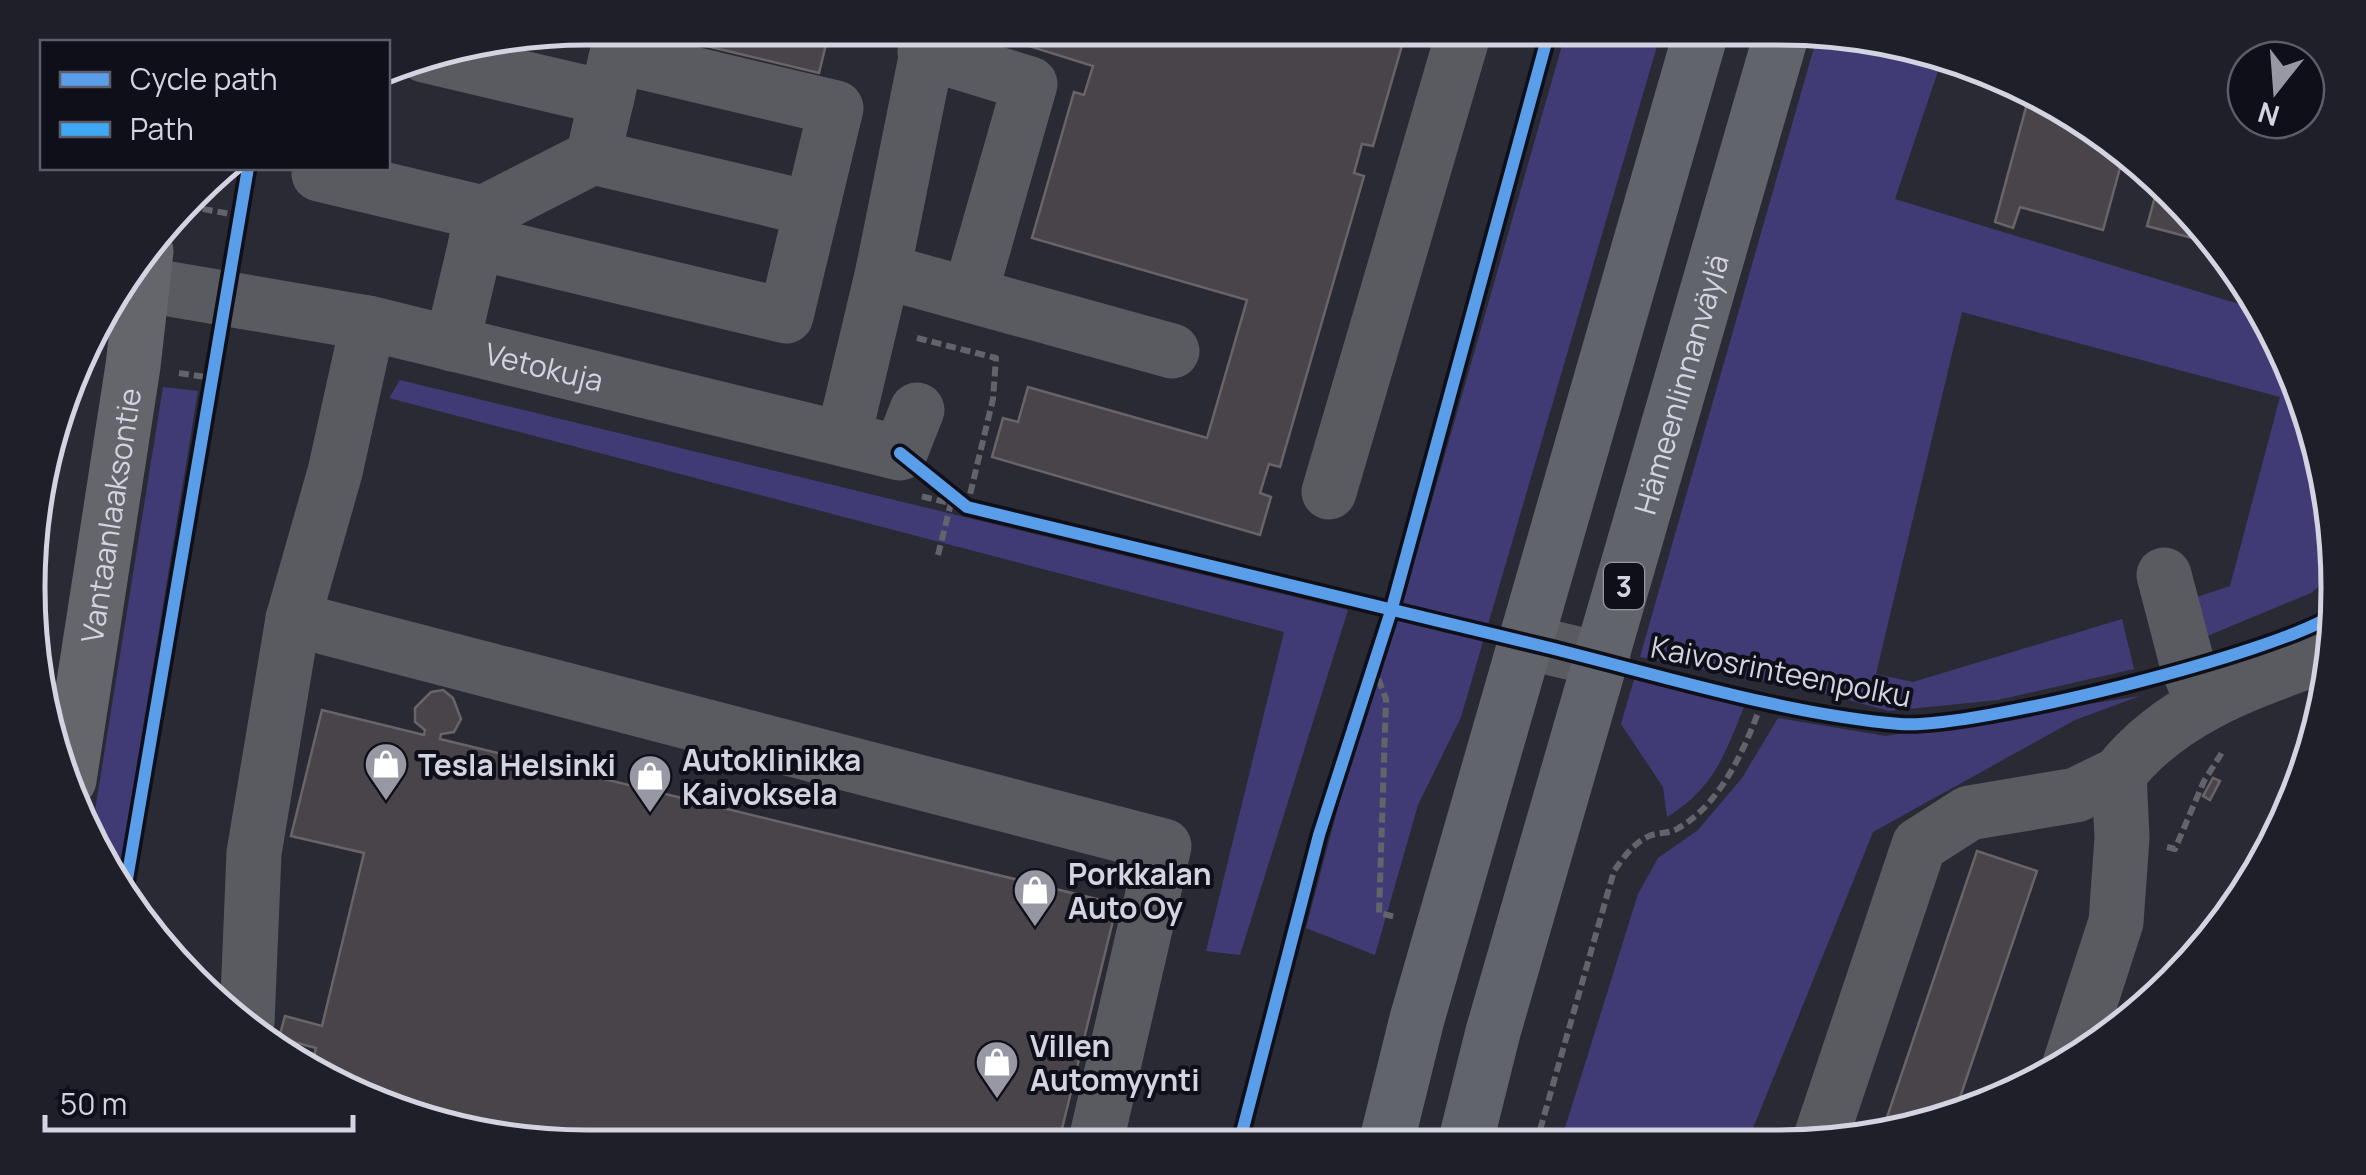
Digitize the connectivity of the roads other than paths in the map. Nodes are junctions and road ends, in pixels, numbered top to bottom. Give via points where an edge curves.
1 (927, 45) edge
2 (940, 45) edge
3 (1460, 45) edge
4 (1697, 45) edge
5 (1778, 45) edge
6 (478, 56) edge
7 (616, 61) edge
8 (593, 157) junction
9 (319, 174) dead end
10 (812, 209) junction
11 (479, 227) junction
12 (148, 269) edge
13 (883, 271) junction
14 (141, 279) edge
15 (970, 294) junction
16 (368, 323) junction
17 (452, 344) junction
18 (1172, 350) dead end
19 (908, 432) road end
20 (843, 439) junction
21 (1328, 492) dead end
22 (2164, 575) dead end
23 (294, 619) junction
24 (1526, 642) junction
25 (1603, 660) junction
26 (2315, 662) edge
27 (2218, 720) junction
28 (72, 755) edge
29 (2118, 774) junction
30 (248, 1010) edge
31 (2078, 1040) edge
32 (1824, 1128) edge
33 (1098, 1130) edge
34 (1389, 1130) edge
35 (1468, 1130) edge

1 - 13 street
2 - 15 street via 1030,84
3 - 21 street
4 - 24 highway
5 - 25 highway, Hämeenlinnanväylä / 3
6 - 7 street
7 - 8 street
7 - 10 street via 836,108
8 - 10 street
8 - 11 street
9 - 11 street
10 - 11 street via 786,316
11 - 17 street
12 - 16 street, Vetokuja via 224,298
13 - 15 street
13 - 20 street
14 - 28 main road, Vantaanlaaksontie
15 - 18 street
16 - 17 street, Vetokuja
16 - 23 street
17 - 20 street, Vetokuja
19 - 20 street, Vetokuja
22 - 27 street via 2188,667
23 - 30 street via 254,853
23 - 33 street via 1164,846
24 - 25 street
24 - 34 highway
25 - 35 highway, Hämeenlinnanväylä / 3
26 - 27 street
27 - 29 street via 2162,730
29 - 31 street via 2116,922
29 - 32 street via 2076,795 1970,813 1920,845

